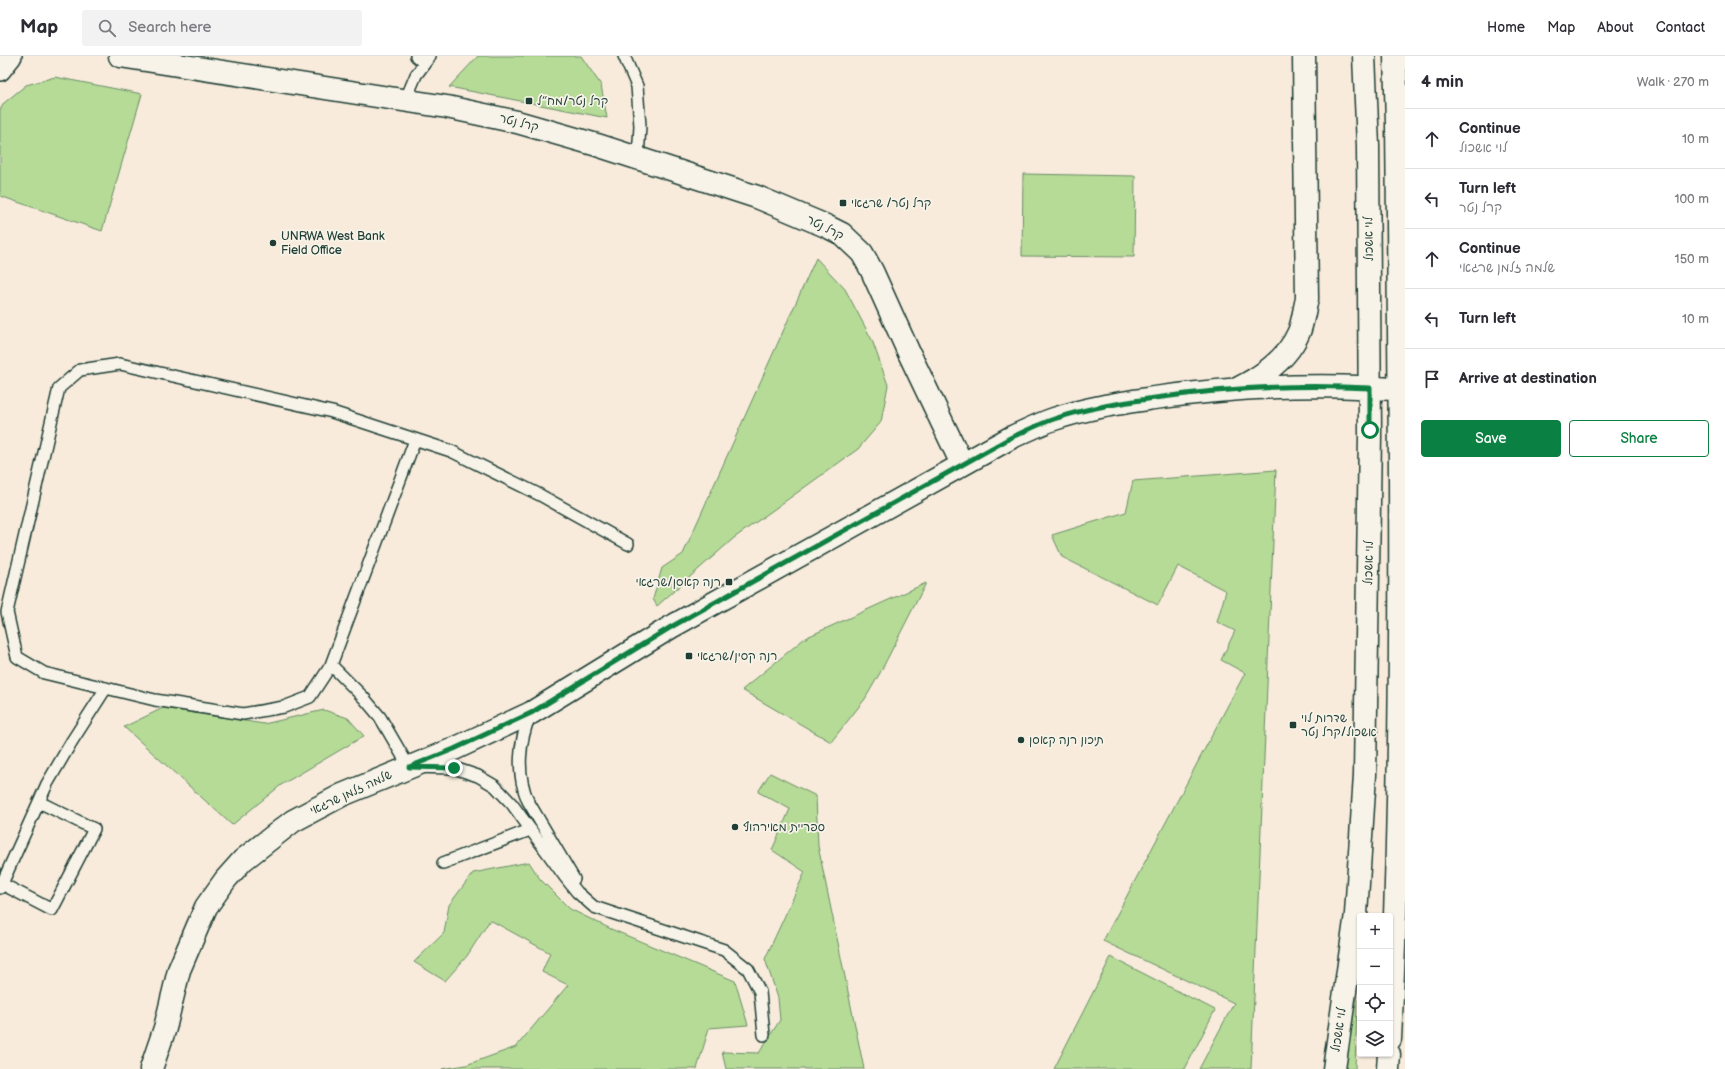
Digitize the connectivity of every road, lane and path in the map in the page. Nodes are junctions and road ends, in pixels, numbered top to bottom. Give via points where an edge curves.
1 (11, 56) edge
2 (120, 56) edge
3 (624, 56) edge
4 (1304, 56) edge
5 (1364, 56) edge
6 (1395, 56) edge
7 (423, 58) edge
8 (0, 70) edge
9 (405, 101) junction
10 (638, 158) junction
11 (1370, 388) junction
12 (1233, 390) junction
13 (1402, 397) edge
14 (415, 440) junction
15 (962, 464) junction
16 (628, 544) dead end
17 (331, 665) junction
18 (106, 688) junction
19 (531, 713) junction
20 (409, 767) junction
21 (39, 802) junction
22 (530, 830) junction
23 (443, 863) dead end
24 (1, 886) edge
25 (594, 907) junction
26 (1391, 1021) edge
27 (764, 1035) dead end
28 (1389, 1057) edge
29 (151, 1069) edge
30 (1334, 1069) edge
31 (1388, 1069) edge

1 - 8 street
2 - 9 street, קרל נטר
3 - 10 lane via 637,86 640,126
4 - 12 street via 1307,299 1300,331 1286,353 1260,375
5 - 11 street, לוי אשכול via 1368,146
6 - 13 street
7 - 9 lane
9 - 10 street, קרל נטר via 517,122
10 - 15 street, קרל נטר via 757,197 842,234 862,253 872,271
11 - 12 street via 1302,386
11 - 13 street
11 - 30 street, לוי אשכול via 1365,775 1356,914
12 - 15 street via 1128,402 1054,419 1012,437
13 - 26 street via 1401,680
14 - 16 lane via 451,452 507,478
14 - 17 lane
14 - 18 lane via 332,412 120,364 80,370 59,388 7,612 17,657 44,673
15 - 19 street, שלמה זלמן שרגאי via 671,627
17 - 18 lane via 310,697 284,707 243,714 155,700
17 - 20 lane via 380,716
18 - 21 lane via 72,741
19 - 20 street, שלמה זלמן שרגאי
19 - 25 lane via 526,726 520,762 526,795 563,862
20 - 22 lane via 454,768 486,780 504,794
20 - 29 street, שלמה זלמן שרגאי via 342,795 293,821 243,860 226,879 206,906 181,964 165,1028
21 - 24 lane
21 - 24 lane via 94,829 52,910
22 - 23 lane
22 - 25 lane via 577,892
25 - 27 lane via 724,950 748,969 760,992
28 - 31 street

